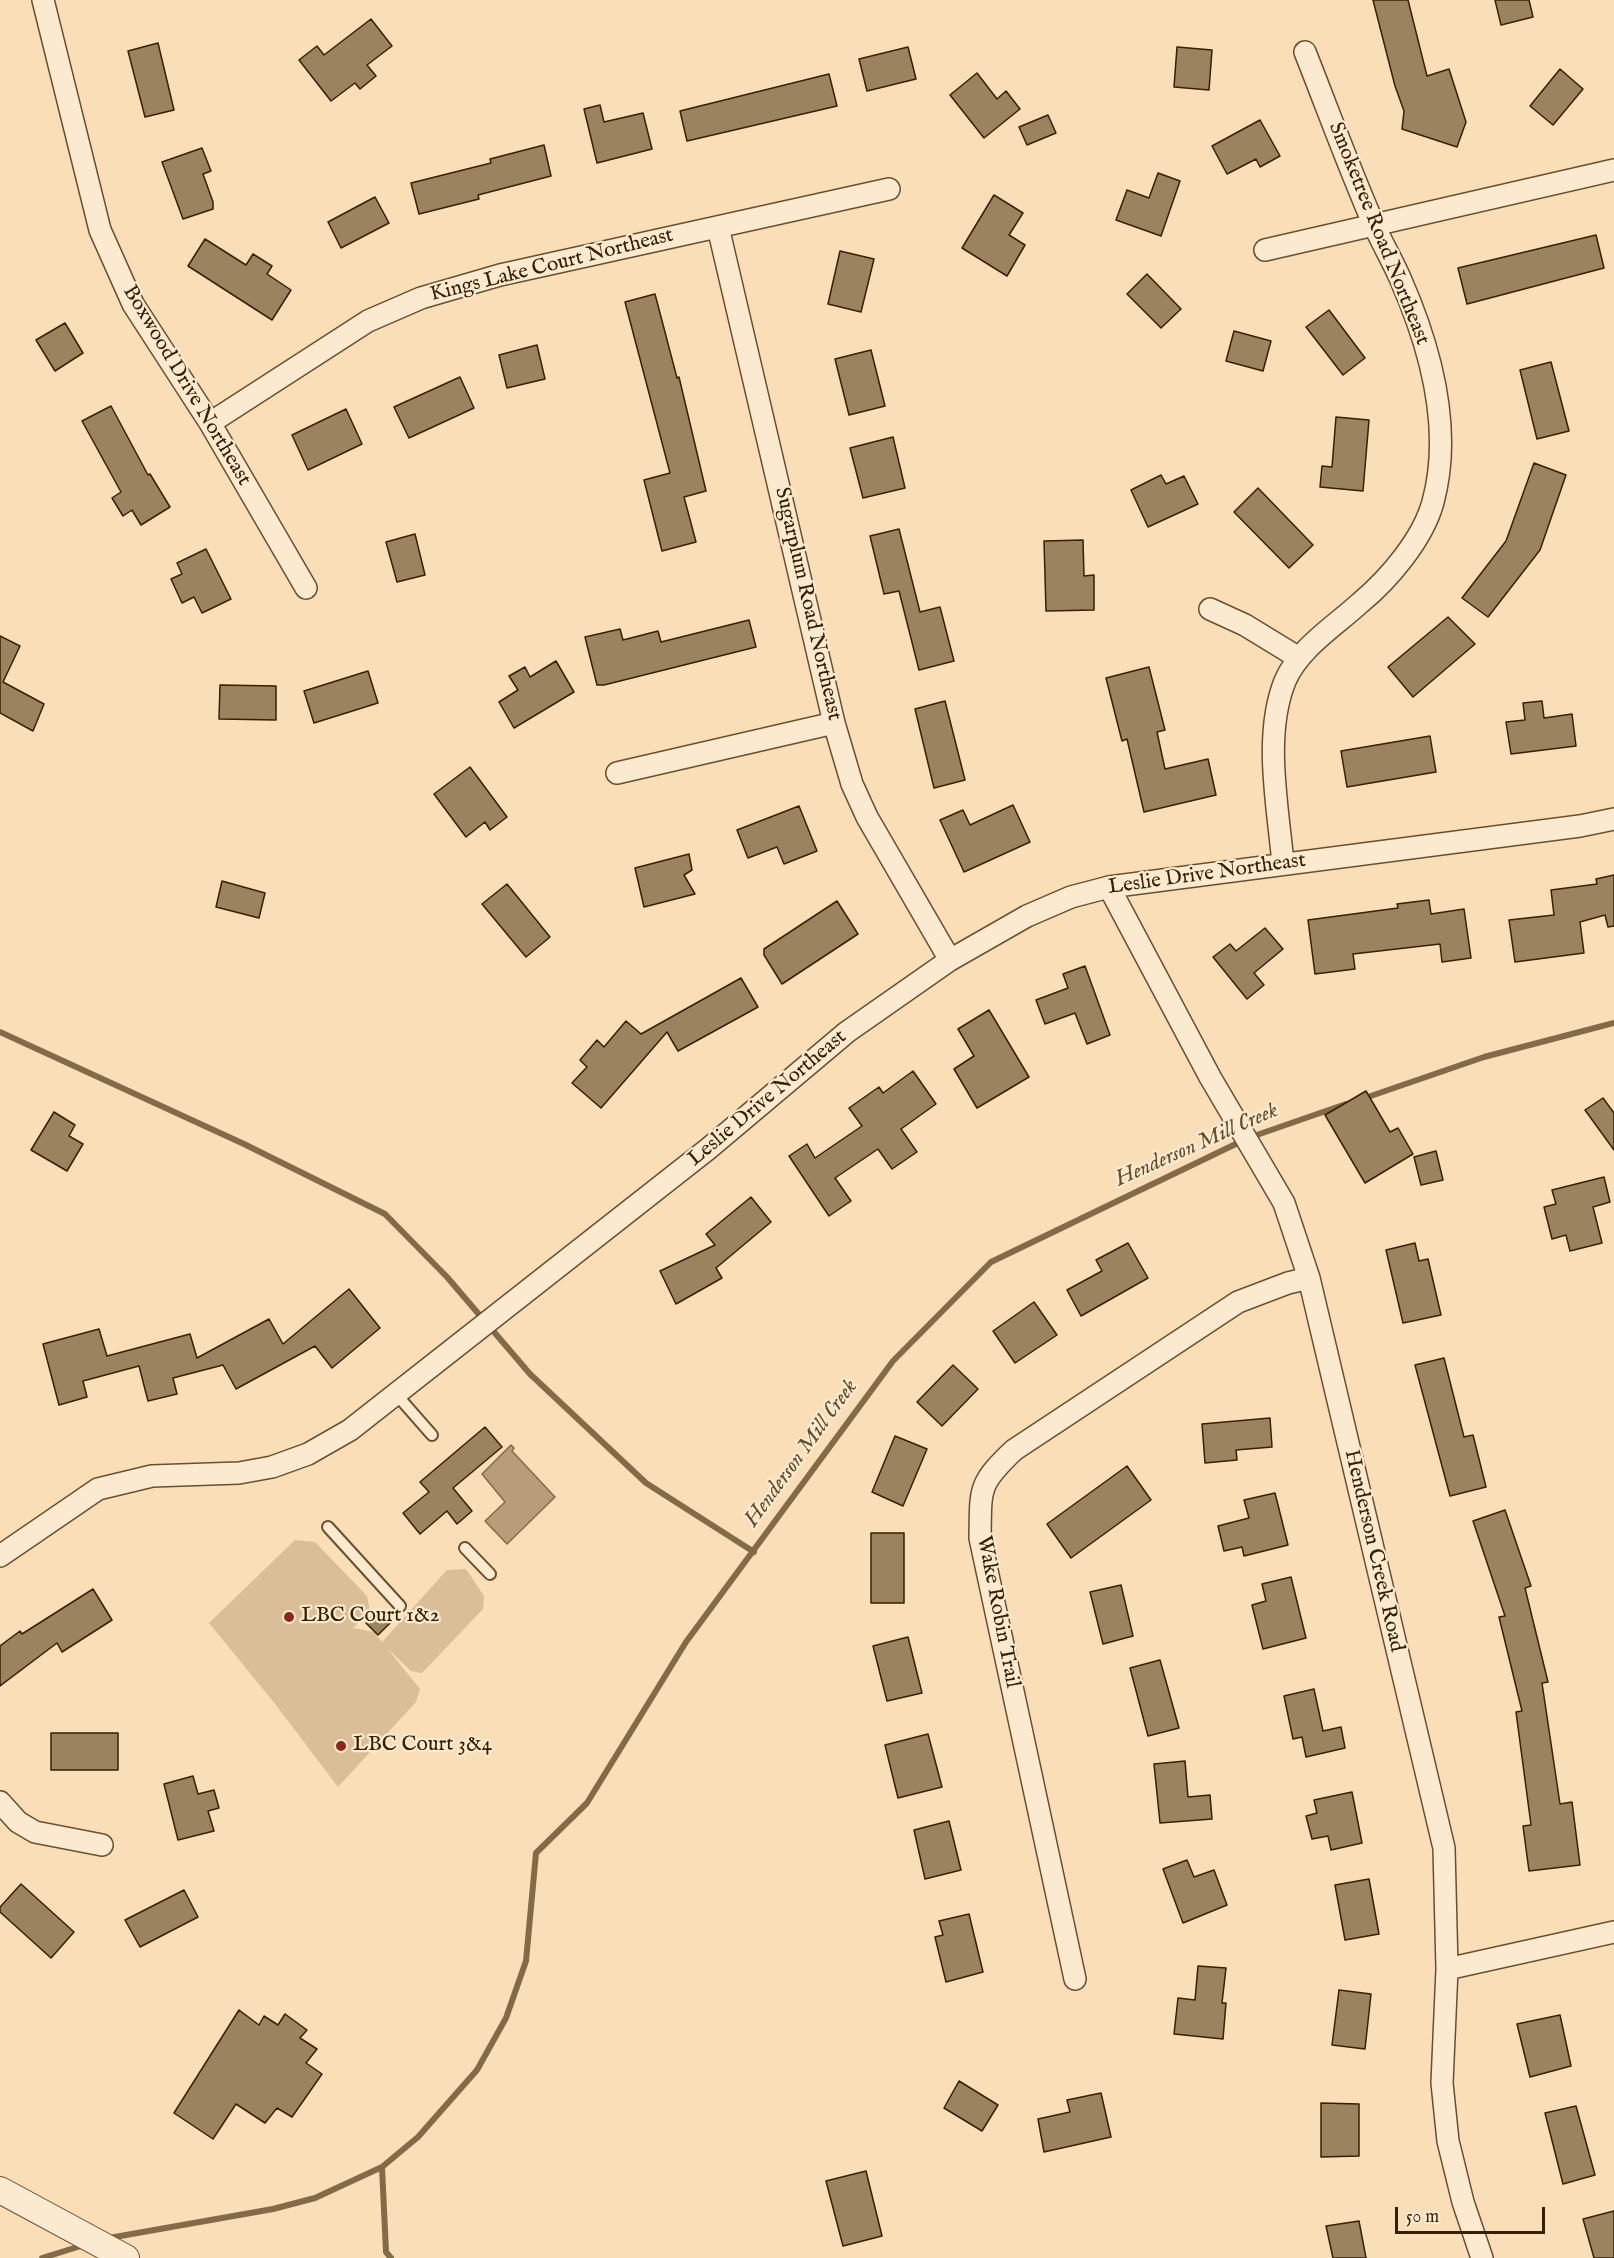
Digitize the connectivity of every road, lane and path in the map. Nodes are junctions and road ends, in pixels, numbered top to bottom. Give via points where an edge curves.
1 (43, 0) edge
2 (1305, 52) dead end
3 (1614, 170) edge
4 (889, 189) dead end
5 (1374, 224) junction
6 (718, 227) junction
7 (1265, 250) dead end
8 (210, 423) junction
9 (306, 588) dead end
10 (1210, 609) dead end
11 (1299, 658) junction
12 (834, 723) junction
13 (618, 773) dead end
14 (1614, 819) edge
15 (1282, 864) junction
16 (1109, 887) junction
17 (950, 960) junction
18 (1309, 1278) junction
19 (396, 1394) junction
20 (432, 1435) dead end
21 (328, 1527) dead end
22 (465, 1548) dead end
23 (0, 1556) edge
24 (490, 1574) dead end
25 (400, 1606) dead end
26 (0, 1802) edge
27 (102, 1845) dead end
28 (1614, 1932) edge
29 (1447, 1969) junction
30 (1075, 1979) dead end
31 (0, 2190) edge
32 (118, 2254) edge
33 (1482, 2258) edge

1 - 8 street, Boxwood Drive Northeast via 100,230 133,303
2 - 5 street, Smoketree Road Northeast
3 - 5 street
4 - 6 street, Kings Lake Court Northeast
5 - 7 street
5 - 11 street, Smoketree Road Northeast via 1421,330 1438,403 1438,479 1423,529 1411,548 1363,601
6 - 8 street, Kings Lake Court Northeast via 500,275 421,297 368,321
6 - 12 street, Sugarplum Road Northeast
8 - 9 street, Boxwood Drive Northeast
10 - 11 street
11 - 15 street, Smoketree Road Northeast via 1286,679 1272,737
12 - 13 street
12 - 17 street, Sugarplum Road Northeast via 852,784 867,817
14 - 15 street, Leslie Drive Northeast
15 - 16 street, Leslie Drive Northeast
16 - 17 street, Leslie Drive Northeast via 1071,897 1028,916
16 - 18 street, Henderson Creek Road via 1210,1077 1284,1203
17 - 19 street, Leslie Drive Northeast via 847,1032 708,1149
18 - 29 street, Henderson Creek Road via 1444,1848
18 - 30 street, Wake Robin Trail via 1238,1302 1014,1450 991,1472 981,1491 980,1538
19 - 20 lane
19 - 23 street, Leslie Drive Northeast via 350,1430 308,1454 272,1467 239,1473 152,1476 98,1489
21 - 25 lane
22 - 24 lane
26 - 27 street via 18,1822 34,1832
28 - 29 street
29 - 33 street, Henderson Creek Road via 1442,2083 1448,2140
31 - 32 street

